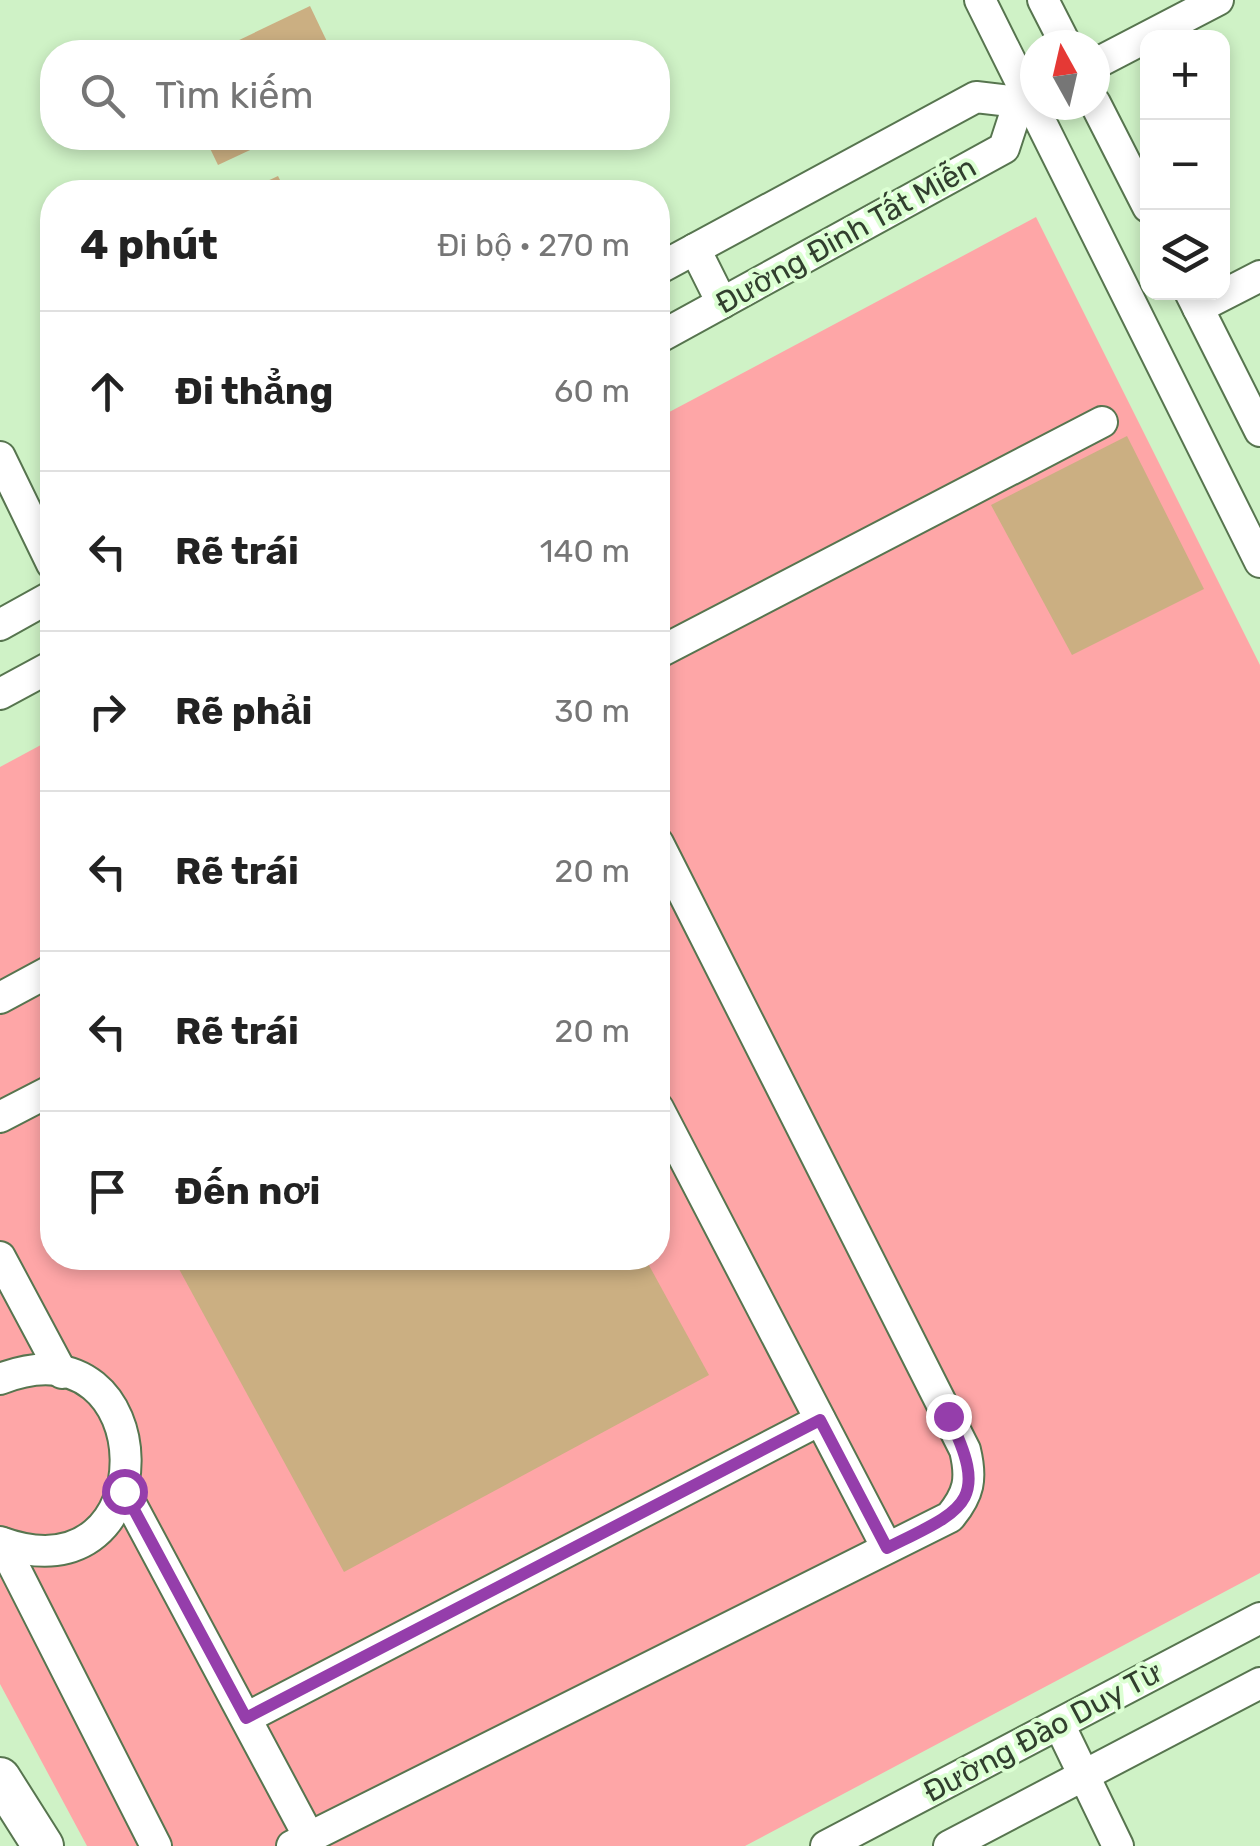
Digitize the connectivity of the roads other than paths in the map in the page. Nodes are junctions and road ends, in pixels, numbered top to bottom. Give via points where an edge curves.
1 (980, 0) edge
2 (1043, 0) edge
3 (1218, 0) edge
4 (1058, 30) edge
5 (1110, 56) edge
6 (1020, 82) edge
7 (1020, 98) edge
8 (1020, 115) edge
9 (1039, 120) edge
10 (1104, 120) edge
11 (1140, 192) edge
12 (695, 248) junction
13 (670, 262) edge
14 (1260, 276) edge
15 (1230, 287) edge
16 (1194, 300) edge
17 (722, 303) junction
18 (670, 331) edge
19 (1102, 422) dead end
20 (1260, 431) edge
21 (0, 456) edge
22 (40, 539) edge
23 (1260, 562) edge
24 (40, 603) edge
25 (0, 625) edge
26 (670, 647) edge
27 (40, 672) edge
28 (0, 694) edge
29 (670, 867) edge
30 (40, 976) edge
31 (0, 998) edge
32 (40, 1096) edge
33 (0, 1117) edge
34 (670, 1131) edge
35 (0, 1257) edge
36 (62, 1373) junction
37 (0, 1380) edge
38 (820, 1420) junction
39 (124, 1491) junction
40 (1, 1545) edge
41 (887, 1548) junction
42 (1260, 1618) edge
43 (1260, 1683) edge
44 (246, 1718) junction
45 (1058, 1724) junction
46 (1084, 1774) junction
47 (0, 1778) edge
48 (301, 1842) edge
49 (42, 1846) edge
50 (156, 1846) edge
51 (826, 1846) edge
52 (949, 1846) edge
53 (1118, 1846) edge

1 - 6 street
2 - 4 street
3 - 5 street
7 - 12 street, Đường Đinh Tất Miễn via 976,96
8 - 17 street, Đường Đinh Tất Miễn via 1004,148
9 - 23 street
10 - 11 street
12 - 13 street, Đường Đinh Tất Miễn
12 - 17 street
14 - 15 street
16 - 20 street
17 - 18 street, Đường Đinh Tất Miễn
19 - 26 street
21 - 22 street
24 - 25 street
27 - 28 street
29 - 41 street via 965,1450 971,1472 966,1497 950,1516
30 - 31 street
32 - 33 street
34 - 38 street
35 - 36 street
36 - 37 street via 32,1370
36 - 39 street via 89,1385 125,1432 130,1461
38 - 41 street
38 - 44 street
39 - 40 street via 88,1536 60,1548
39 - 44 street
40 - 50 street
41 - 48 street
42 - 45 street, Đường Đào Duy Từ
43 - 46 street, Đường Đào Duy Từ
44 - 48 street
45 - 46 street
45 - 51 street, Đường Đào Duy Từ
46 - 52 street, Đường Đào Duy Từ
46 - 53 street
47 - 49 main road

